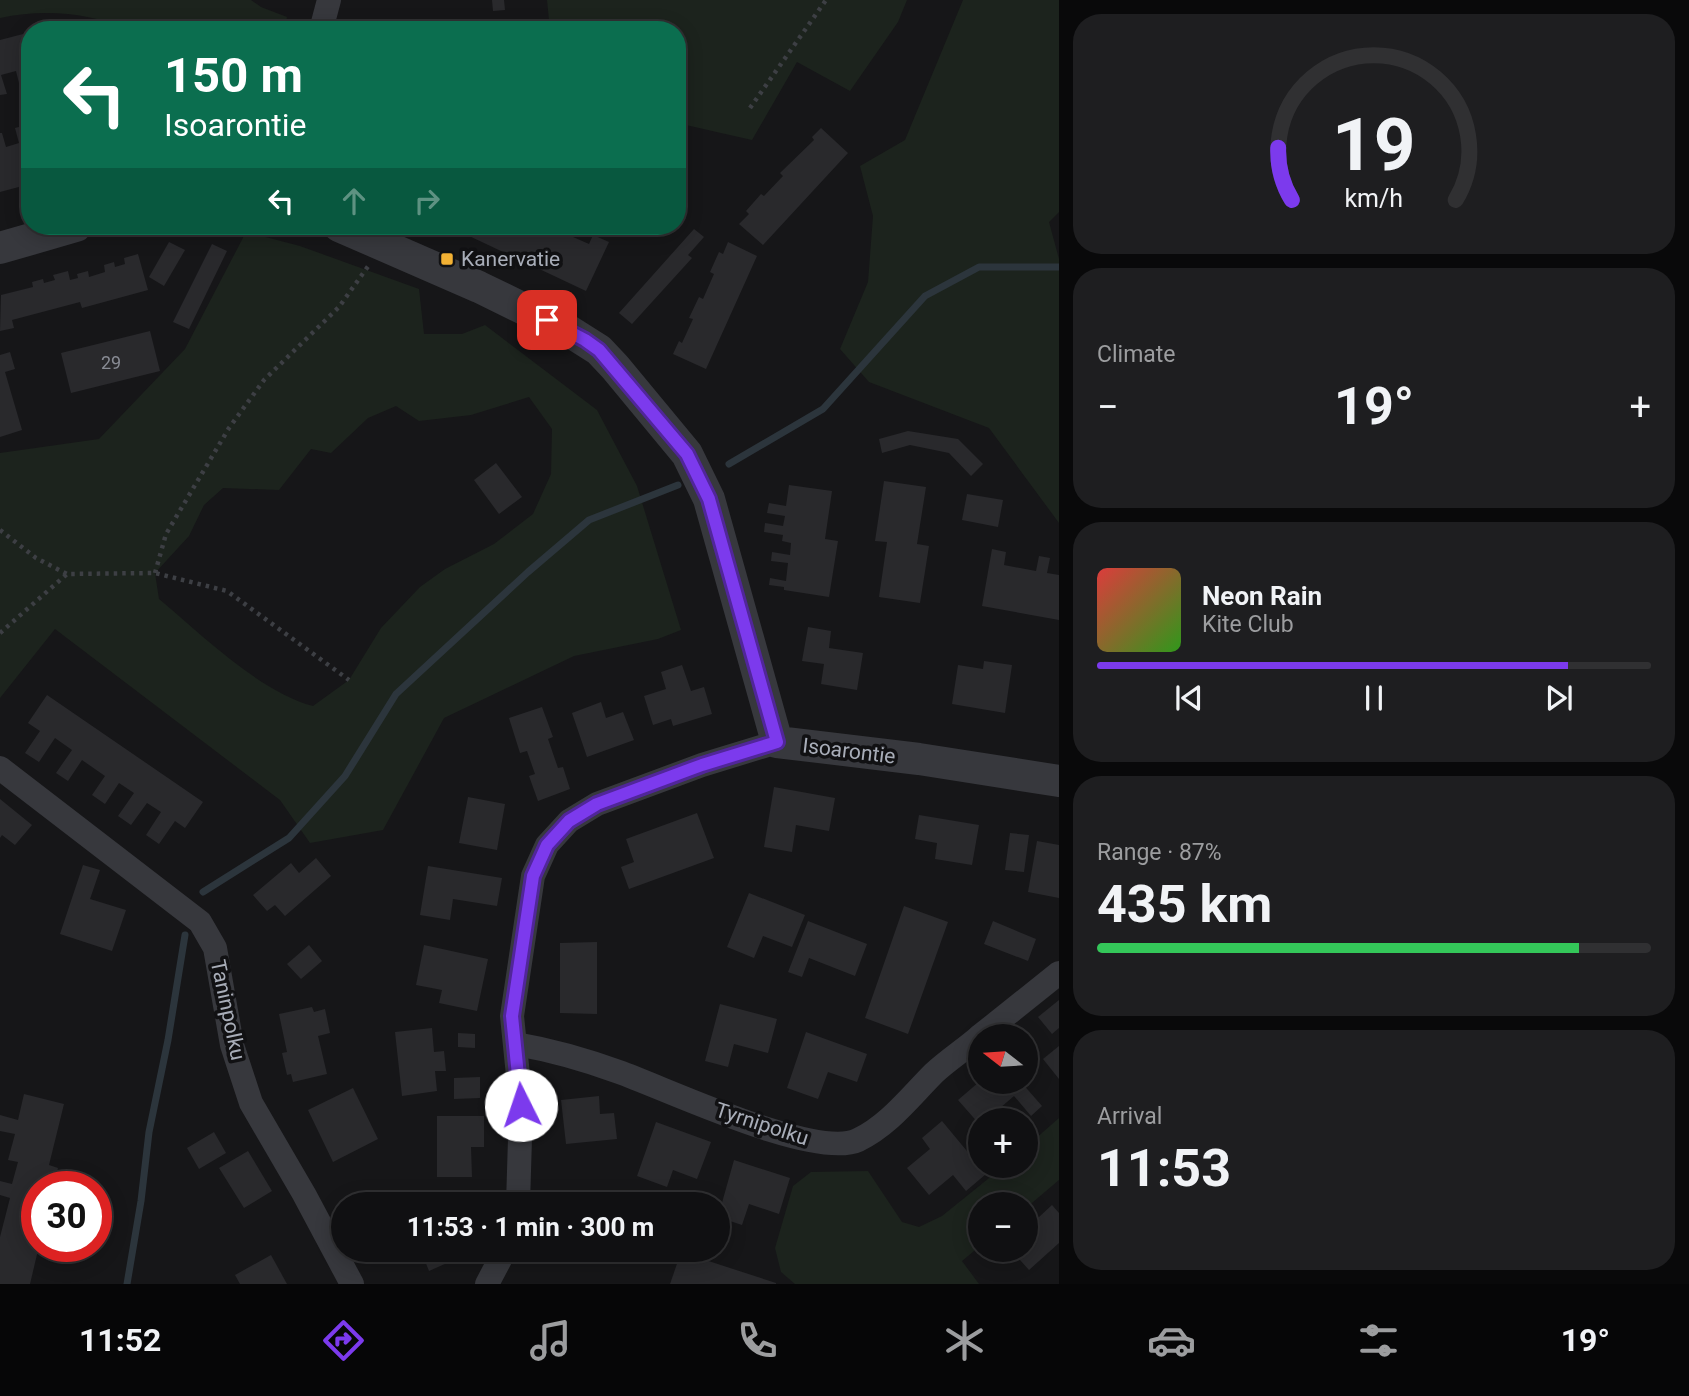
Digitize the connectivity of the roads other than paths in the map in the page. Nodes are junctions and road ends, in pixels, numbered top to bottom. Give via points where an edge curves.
1 (330, 0) edge
2 (324, 21) edge
3 (45, 235) edge
4 (360, 235) edge
5 (0, 248) edge
6 (777, 742) junction
7 (0, 768) edge
8 (1059, 781) edge
9 (1059, 973) edge
10 (995, 1024) edge
11 (516, 1044) junction
12 (968, 1046) edge
13 (518, 1192) edge
14 (499, 1262) edge
15 (352, 1284) edge
16 (487, 1284) edge

1 - 2 street
3 - 5 street
4 - 6 street, Isoarontie via 480,287 585,340 615,367 687,454 709,499
6 - 8 street, Isoarontie
6 - 11 street via 597,804 569,821 547,845 533,876 512,1016
7 - 15 street, Taninpolku via 201,922 215,948 232,1045 251,1104
9 - 10 street, Tyrnipolku
11 - 12 street, Tyrnipolku via 619,1072 766,1129 819,1143 856,1141 893,1116
11 - 13 street via 521,1105
14 - 16 street

